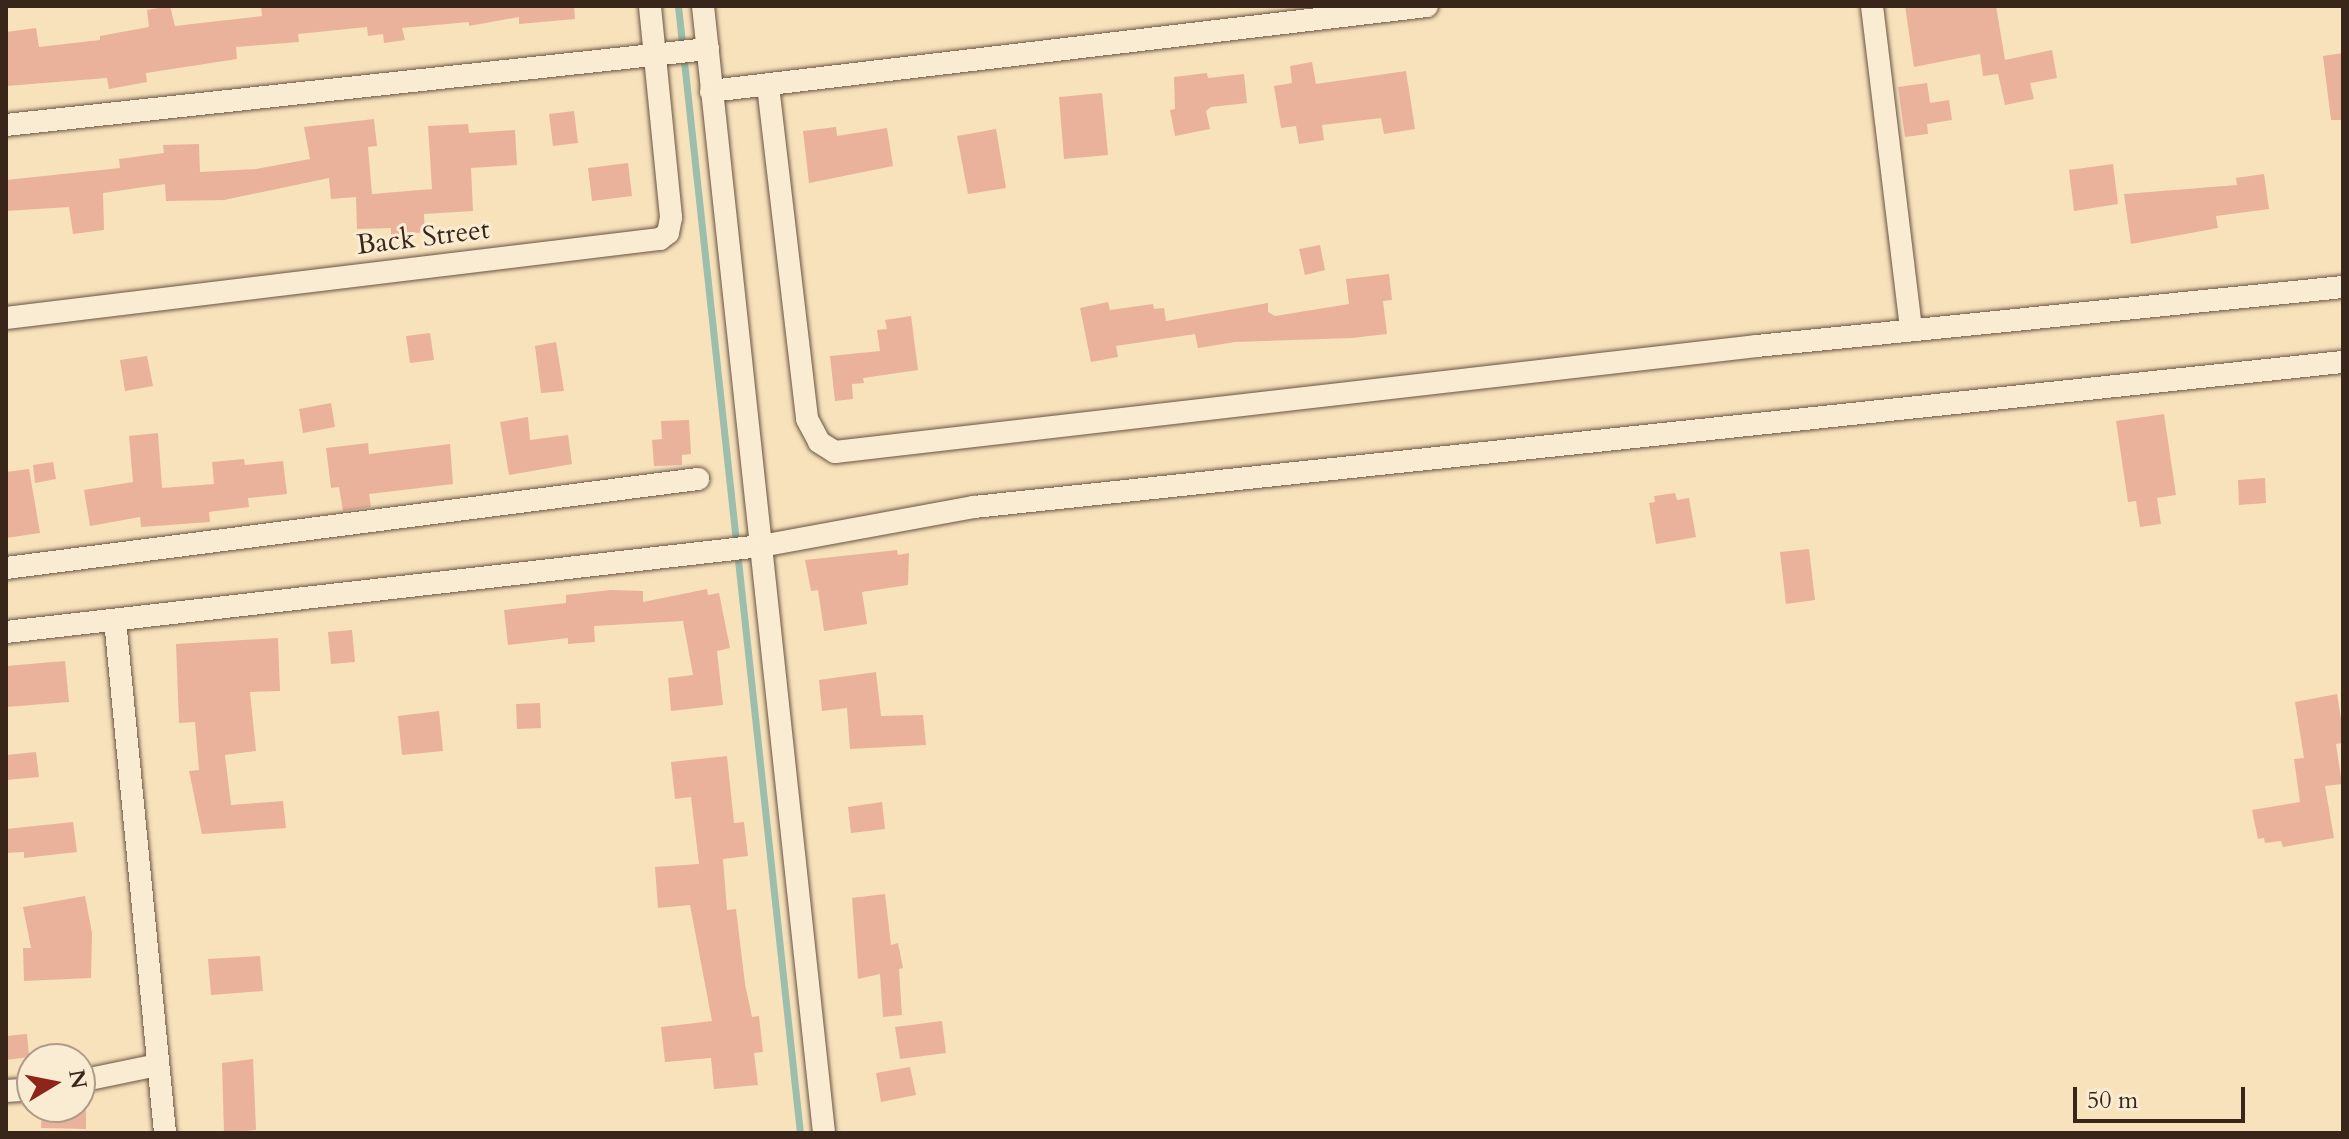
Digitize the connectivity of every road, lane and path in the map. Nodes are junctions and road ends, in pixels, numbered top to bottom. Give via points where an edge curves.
1 (650, 6) edge
2 (703, 6) edge
3 (1427, 6) edge
4 (1872, 6) edge
5 (708, 49) junction
6 (655, 55) junction
7 (768, 86) junction
8 (711, 91) junction
9 (6, 125) edge
10 (2343, 287) edge
11 (6, 318) edge
12 (1911, 330) junction
13 (2343, 362) edge
14 (698, 479) dead end
15 (761, 546) junction
16 (6, 568) edge
17 (115, 620) junction
18 (6, 632) edge
19 (157, 1065) junction
20 (96, 1078) edge
21 (165, 1133) edge
22 (824, 1133) edge

1 - 6 street
2 - 5 street
3 - 7 street
4 - 12 street
5 - 6 street
5 - 8 street
6 - 9 street
6 - 11 street, Back Street via 671,217 668,233 660,239
7 - 8 street
7 - 12 street via 807,419 819,442 835,452
8 - 15 street
10 - 12 street
13 - 15 street via 974,507
14 - 16 street
15 - 17 street
15 - 22 street
17 - 18 street
17 - 19 street
19 - 20 street
19 - 21 street

